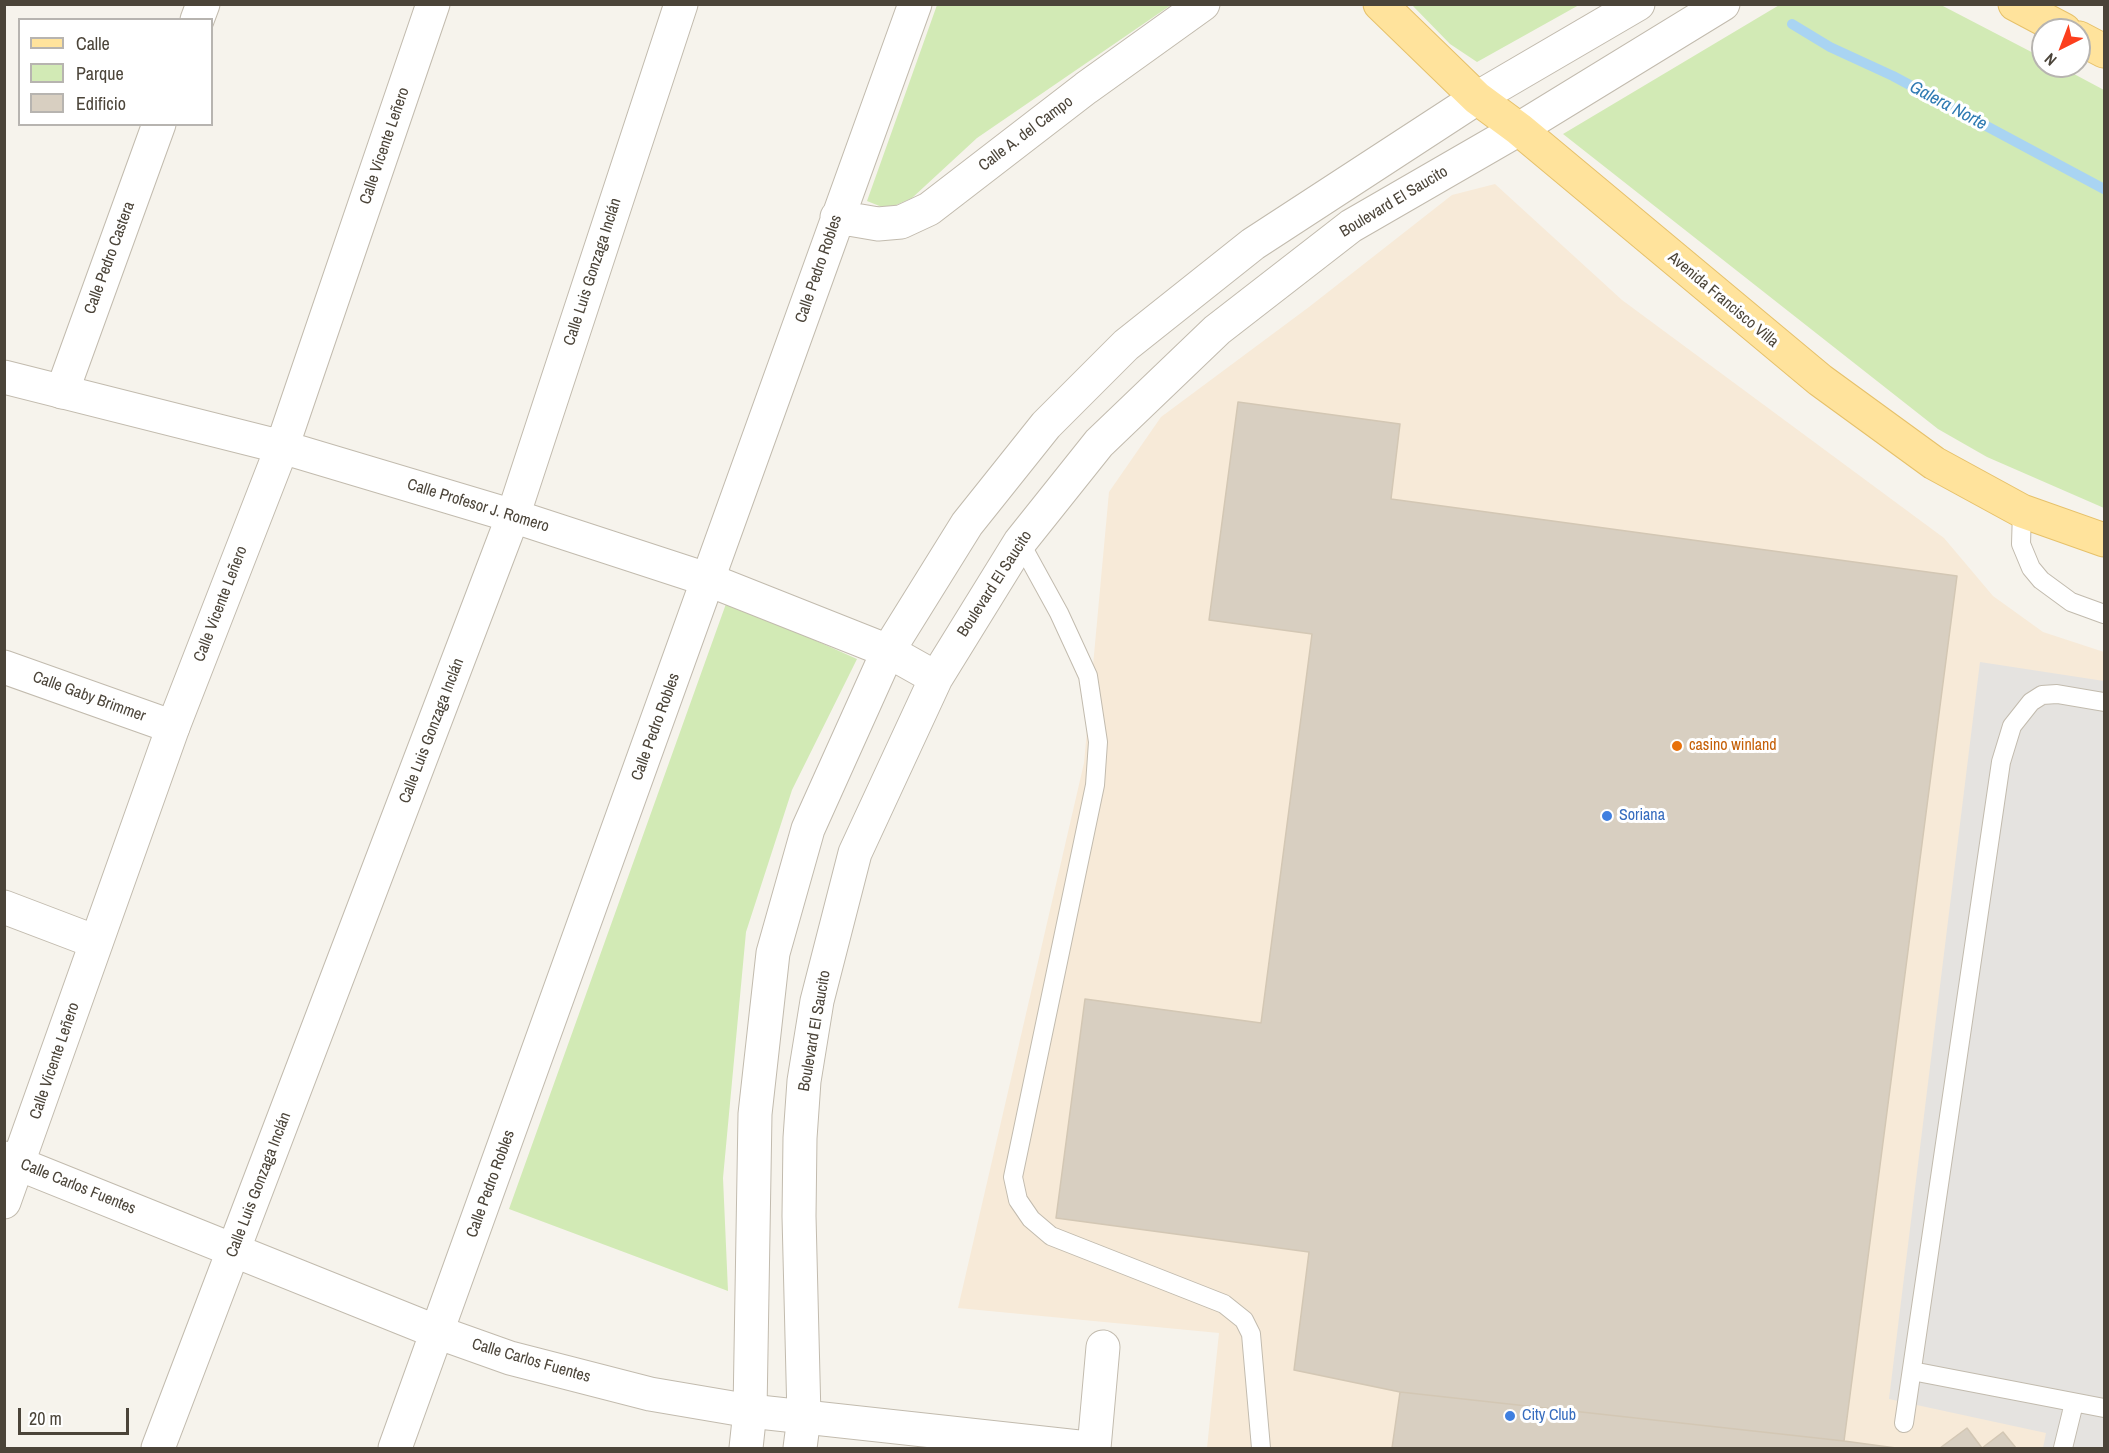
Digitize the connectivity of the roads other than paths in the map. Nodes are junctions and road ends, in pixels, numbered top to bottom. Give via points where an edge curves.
1 (433, 4) edge
2 (681, 4) edge
3 (915, 4) edge
4 (1203, 4) edge
5 (1380, 4) edge
6 (1638, 4) edge
7 (1723, 4) edge
8 (2015, 4) edge
9 (2041, 18) edge
10 (1477, 98) junction
11 (158, 126) edge
12 (1519, 129) junction
13 (837, 217) junction
14 (4, 377) edge
15 (62, 392) junction
16 (282, 447) junction
17 (2022, 511) junction
18 (513, 516) junction
19 (2104, 540) edge
20 (1020, 542) junction
21 (709, 580) junction
22 (2104, 614) edge
23 (888, 651) junction
24 (4, 667) edge
25 (936, 678) junction
26 (2104, 702) edge
27 (173, 727) junction
28 (4, 908) edge
29 (96, 942) junction
30 (12, 1161) edge
31 (4, 1202) edge
32 (235, 1250) junction
33 (437, 1332) junction
34 (1103, 1347) dead end
35 (1912, 1371) junction
36 (2074, 1402) junction
37 (2104, 1408) edge
38 (750, 1411) junction
39 (804, 1417) junction
40 (1904, 1423) dead end
41 (158, 1449) edge
42 (395, 1449) edge
43 (746, 1449) edge
44 (800, 1449) edge
45 (1088, 1449) edge
46 (1094, 1449) edge
47 (1261, 1449) edge
48 (2063, 1449) edge

1 - 16 street, Calle Vicente Leñero
2 - 18 street, Calle Luis Gonzaga Inclán
3 - 13 street, Calle Pedro Robles
4 - 13 street, Calle A. del Campo via 929,208 901,222 878,224
5 - 10 main road, Avenida Francisco Villa
6 - 10 street
7 - 12 street, Boulevard El Saucito
8 - 9 main road
10 - 12 main road, Avenida Francisco Villa
10 - 23 street via 1253,244 1126,345 1046,425 967,524
11 - 15 street, Calle Pedro Castera
12 - 17 main road, Avenida Francisco Villa via 1820,380 1934,463
12 - 20 street, Boulevard El Saucito via 1351,226 1217,330 1099,443
13 - 21 street, Calle Pedro Robles
14 - 15 street, Calle Profesor J. Romero
15 - 16 street, Calle Profesor J. Romero
16 - 18 street, Calle Profesor J. Romero
16 - 27 street, Calle Vicente Leñero
17 - 19 main road, Avenida Francisco Villa
17 - 22 lane via 2021,544 2031,568 2071,603
18 - 21 street, Calle Profesor J. Romero
18 - 32 street, Calle Luis Gonzaga Inclán
20 - 25 street, Boulevard El Saucito
20 - 47 lane via 1088,676 1098,742 1095,785 1013,1177 1018,1200 1031,1219 1051,1236 1224,1304 1245,1320 1251,1334
21 - 23 street, Calle Profesor J. Romero
21 - 33 street, Calle Pedro Robles
23 - 25 street, Calle Profesor J. Romero
23 - 38 street via 808,829 773,953 755,1114
24 - 27 street, Calle Gaby Brimmer
25 - 39 street, Boulevard El Saucito via 855,853 817,1001 804,1081 800,1138
26 - 35 lane via 2042,695 2031,702 2012,726 2001,762
27 - 29 street, Calle Vicente Leñero
28 - 29 street
29 - 30 street, Calle Vicente Leñero
30 - 31 street, Calle Vicente Leñero
30 - 32 street, Calle Carlos Fuentes
32 - 33 street, Calle Carlos Fuentes
32 - 41 street, Calle Luis Gonzaga Inclán
33 - 38 street, Calle Carlos Fuentes via 510,1358 650,1394
33 - 42 street, Calle Pedro Robles
34 - 46 street
35 - 36 lane
35 - 40 lane
36 - 37 lane
36 - 48 lane
38 - 39 street, Calle Carlos Fuentes
38 - 43 street
39 - 44 street, Boulevard El Saucito
39 - 45 street, Calle Carlos Fuentes

